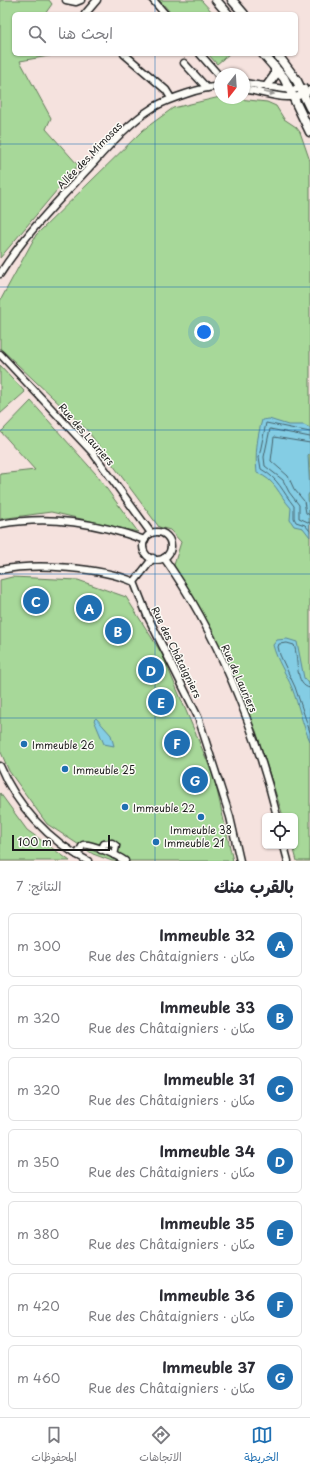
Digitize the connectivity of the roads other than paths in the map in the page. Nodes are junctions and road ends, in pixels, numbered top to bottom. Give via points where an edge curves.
1 (66, 0) edge
2 (82, 0) edge
3 (97, 0) edge
4 (153, 0) edge
5 (216, 0) edge
6 (232, 0) edge
7 (87, 12) edge
8 (163, 12) edge
9 (226, 12) edge
10 (242, 12) edge
11 (126, 56) edge
12 (202, 56) edge
13 (266, 56) edge
14 (279, 56) edge
15 (184, 63) dead end
16 (275, 66) junction
17 (214, 70) edge
18 (250, 83) edge
19 (267, 86) junction
20 (214, 87) edge
21 (207, 88) junction
22 (250, 90) edge
23 (306, 91) edge
24 (292, 93) junction
25 (171, 98) junction
26 (310, 108) edge
27 (310, 132) edge
28 (0, 274) edge
29 (0, 354) edge
30 (0, 524) edge
31 (151, 533) junction
32 (145, 540) junction
33 (153, 558) junction
34 (164, 558) junction
35 (0, 570) edge
36 (134, 582) junction
37 (0, 766) edge
38 (276, 813) edge
39 (285, 849) edge
40 (102, 850) junction
41 (77, 855) junction
42 (114, 855) junction
43 (88, 861) edge
44 (125, 861) edge
45 (240, 861) edge
46 (288, 861) edge

1 - 2 street
3 - 7 street
4 - 8 street
5 - 9 street
6 - 10 street
11 - 25 street via 166,90
12 - 17 street
13 - 16 street
14 - 23 street
15 - 21 street
16 - 19 street via 275,75
16 - 24 street
18 - 19 street
19 - 24 street
20 - 21 street, Allée des Mimosas
21 - 25 street, Allée des Mimosas
22 -> 24 street
23 - 24 street
23 - 26 street
24 - 27 street
25 - 28 street, Allée des Mimosas via 154,107 115,140 37,223
29 - 31 street, Rue des Lauriers via 93,453
30 - 32 street via 31,520 67,520 117,530
31 - 32 street
31 - 34 street via 162,533 170,540 170,551
32 - 33 street via 145,552
33 - 34 street
33 - 36 street
34 - 38 street, Rue de Lauriers via 194,606 236,690 260,755
35 - 36 street via 25,567 78,569
36 - 45 street, Rue des Châtaigniers via 147,615 198,717 230,817
37 - 41 street via 14,792 29,812 60,843
39 - 46 street
40 - 41 street via 86,844
40 - 42 street
40 - 42 street via 104,844 112,843 116,846
41 - 43 street
42 - 44 street

